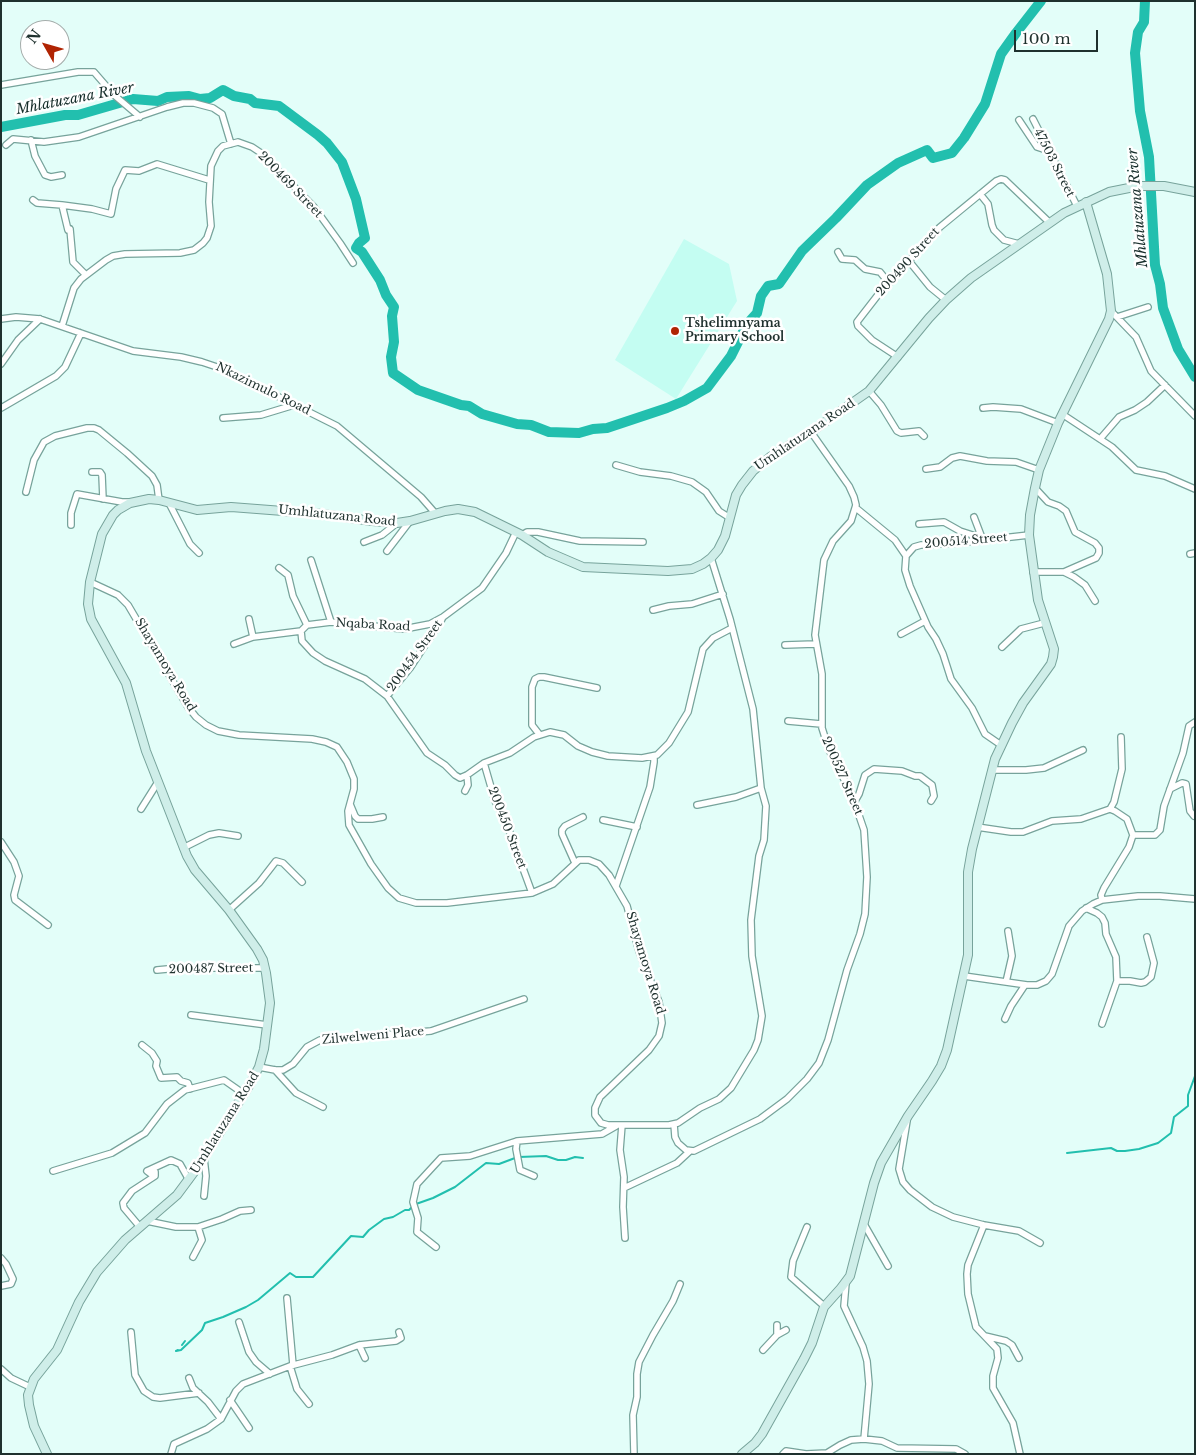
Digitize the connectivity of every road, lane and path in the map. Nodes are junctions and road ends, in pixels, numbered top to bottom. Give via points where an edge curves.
1 (1, 85) edge
2 (140, 117) junction
3 (1032, 119) dead end
4 (1019, 120) dead end
5 (30, 140) junction
6 (231, 144) junction
7 (6, 145) dead end
8 (1049, 151) junction
9 (62, 175) dead end
10 (209, 180) junction
11 (1195, 192) edge
12 (980, 194) junction
13 (33, 200) dead end
14 (1086, 202) junction
15 (62, 205) junction
16 (1077, 206) junction
17 (1050, 223) junction
18 (1019, 244) junction
19 (838, 252) dead end
20 (909, 261) junction
21 (353, 263) dead end
22 (86, 275) junction
23 (888, 283) junction
24 (946, 300) junction
25 (1148, 307) dead end
26 (1111, 311) junction
27 (1117, 317) junction
28 (1, 319) edge
29 (40, 319) junction
30 (62, 326) junction
31 (80, 333) junction
32 (898, 357) junction
33 (1, 364) edge
34 (1164, 385) junction
35 (870, 391) junction
36 (294, 405) junction
37 (1, 408) edge
38 (983, 408) dead end
39 (1062, 414) junction
40 (1195, 416) edge
41 (223, 418) dead end
42 (1058, 423) junction
43 (811, 432) junction
44 (924, 436) dead end
45 (1100, 438) junction
46 (616, 465) dead end
47 (926, 469) dead end
48 (1039, 470) junction
49 (92, 472) dead end
50 (1035, 488) junction
51 (1195, 489) edge
52 (26, 492) dead end
53 (103, 499) junction
54 (159, 500) junction
55 (135, 501) junction
56 (169, 503) junction
57 (856, 508) junction
58 (435, 513) junction
59 (974, 516) dead end
60 (730, 518) junction
61 (410, 521) junction
62 (397, 523) junction
63 (919, 524) dead end
64 (72, 525) dead end
65 (519, 534) junction
66 (1029, 535) junction
67 (983, 539) junction
68 (364, 542) dead end
69 (643, 542) dead end
70 (387, 551) dead end
71 (199, 553) dead end
72 (906, 556) junction
73 (711, 558) junction
74 (311, 560) dead end
75 (279, 568) dead end
76 (1033, 572) junction
77 (1064, 572) junction
78 (90, 582) junction
79 (723, 594) junction
80 (1095, 601) dead end
81 (653, 610) dead end
82 (443, 617) junction
83 (248, 619) dead end
84 (925, 621) junction
85 (331, 622) junction
86 (1044, 623) junction
87 (308, 625) junction
88 (732, 628) junction
89 (301, 631) junction
90 (901, 634) dead end
91 (253, 637) junction
92 (234, 644) dead end
93 (815, 644) junction
94 (785, 645) dead end
95 (1002, 648) dead end
96 (597, 688) dead end
97 (387, 696) junction
98 (788, 721) dead end
99 (1195, 722) edge
100 (821, 724) junction
101 (539, 734) junction
102 (1121, 737) dead end
103 (1001, 744) junction
104 (1083, 750) dead end
105 (654, 756) junction
106 (484, 763) junction
107 (992, 770) junction
108 (467, 775) junction
109 (158, 782) junction
110 (761, 788) junction
111 (1170, 789) junction
112 (465, 791) dead end
113 (855, 801) junction
114 (931, 801) dead end
115 (350, 804) junction
116 (698, 805) dead end
117 (141, 809) dead end
118 (1110, 809) junction
119 (1194, 816) edge
120 (383, 817) dead end
121 (583, 817) dead end
122 (603, 820) dead end
123 (637, 827) junction
124 (978, 827) junction
125 (1134, 835) junction
126 (238, 836) dead end
127 (1, 842) edge
128 (183, 848) junction
129 (575, 863) junction
130 (302, 882) dead end
131 (616, 886) junction
132 (532, 893) junction
133 (1195, 899) edge
134 (1102, 900) junction
135 (1086, 908) junction
136 (229, 910) junction
137 (48, 925) dead end
138 (1008, 932) dead end
139 (1147, 937) dead end
140 (265, 968) junction
141 (157, 970) dead end
142 (964, 976) junction
143 (1118, 981) junction
144 (1006, 982) junction
145 (1024, 985) junction
146 (524, 999) dead end
147 (191, 1015) dead end
148 (1005, 1019) dead end
149 (1102, 1024) dead end
150 (267, 1025) junction
151 (142, 1045) dead end
152 (259, 1066) junction
153 (275, 1070) junction
154 (190, 1089) junction
155 (244, 1094) junction
156 (323, 1107) dead end
157 (908, 1116) junction
158 (674, 1124) junction
159 (619, 1125) junction
160 (517, 1141) junction
161 (690, 1151) junction
162 (204, 1158) junction
163 (53, 1171) dead end
164 (534, 1176) dead end
165 (190, 1180) junction
166 (624, 1188) junction
167 (204, 1196) dead end
168 (251, 1210) dead end
169 (147, 1221) junction
170 (864, 1224) junction
171 (984, 1225) junction
172 (140, 1227) junction
173 (198, 1227) junction
174 (807, 1227) dead end
175 (625, 1238) dead end
176 (1040, 1243) dead end
177 (436, 1247) dead end
178 (193, 1257) dead end
179 (1, 1258) edge
180 (888, 1266) dead end
181 (846, 1283) junction
182 (680, 1284) dead end
183 (1, 1286) edge
184 (287, 1298) dead end
185 (824, 1306) junction
186 (239, 1322) dead end
187 (777, 1325) dead end
188 (786, 1330) dead end
189 (131, 1332) dead end
190 (399, 1332) dead end
191 (777, 1335) junction
192 (983, 1336) junction
193 (359, 1345) junction
194 (763, 1350) dead end
195 (365, 1358) dead end
196 (1019, 1358) dead end
197 (292, 1366) junction
198 (1, 1369) edge
199 (270, 1374) junction
200 (189, 1378) dead end
201 (30, 1387) junction
202 (199, 1393) junction
203 (230, 1400) junction
204 (309, 1404) dead end
205 (221, 1419) junction
206 (249, 1428) dead end
207 (864, 1439) junction
208 (747, 1452) edge
209 (47, 1454) edge
210 (171, 1454) edge
211 (634, 1454) edge
212 (783, 1454) edge
213 (965, 1454) edge
214 (1020, 1454) edge

1 - 2 street via 94,72
2 - 5 street via 69,139
2 - 6 street via 183,103 203,104 222,114
3 - 8 street, 47503 Street
4 - 8 street via 1037,147
5 - 7 street via 12,140
5 - 9 street via 45,175
6 - 10 street via 218,151
6 - 21 street, 200469 Street via 245,144 261,153 314,208
8 - 16 street, 47503 Street
10 - 15 street via 157,164 139,171 125,170 116,189 111,214
10 - 22 street via 210,232 198,248 170,255 118,255
11 - 14 street, Umhlatuzana Road via 1164,186 1139,186 1109,192
12 - 17 street, 200490 Street via 996,181 1004,179
12 - 18 street via 988,204 994,230 1004,240
12 - 20 street, 200490 Street via 940,227
13 - 15 street
14 - 16 street, Umhlatuzana Road
14 - 26 street via 1107,274
15 - 22 street via 70,229 73,262
16 - 17 street, Umhlatuzana Road
17 - 18 street, Umhlatuzana Road
18 - 24 street, Umhlatuzana Road
19 - 23 street via 842,259 855,260 865,269 880,272
20 - 23 street, 200490 Street
20 - 24 street via 930,287
22 - 30 street via 72,292
23 - 32 street, 200490 Street via 856,323 878,345
24 - 32 street, Umhlatuzana Road
25 - 27 street
26 - 27 street
26 - 39 street
27 - 34 street via 1136,337 1148,365
28 - 29 street, Nkazimulo Road
29 - 30 street, Nkazimulo Road
29 - 33 street via 18,340
30 - 31 street, Nkazimulo Road
31 - 36 street, Nkazimulo Road via 133,350 213,365
31 - 37 street via 65,367 56,376
32 - 35 street, Umhlatuzana Road
34 - 40 street
34 - 45 street via 1147,402 1118,417
35 - 43 street, Umhlatuzana Road
35 - 44 street via 897,431 919,431
36 - 41 street via 261,415
36 - 58 street, Nkazimulo Road via 326,419 346,433 421,497
38 - 42 street via 1021,409
39 - 42 street
39 - 45 street
42 - 48 street
43 - 57 street via 849,486
43 - 60 street, Umhlatuzana Road via 753,471 739,490
45 - 51 street via 1136,470 1165,476
46 - 60 street via 692,482 706,492 718,511
47 - 48 street via 940,467 960,456 1016,462
48 - 50 street
49 - 53 street via 102,475
50 - 66 street
50 - 77 street via 1048,502 1066,511 1075,532 1099,548 1096,558
52 - 54 street via 34,460 43,444 55,436 94,428 150,474 156,483
53 - 55 street
53 - 64 street via 77,494 71,514
54 - 55 street, Umhlatuzana Road
54 - 56 street, Umhlatuzana Road
55 - 78 street, Umhlatuzana Road via 118,510 105,526
56 - 62 street, Umhlatuzana Road via 197,510 231,507
56 - 71 street via 190,544
57 - 72 street via 894,540
57 - 93 street, 200527 Street via 851,521 833,541 824,560
58 - 61 street, Umhlatuzana Road
58 - 65 street, Umhlatuzana Road via 470,510
59 - 67 street
60 - 73 street, Umhlatuzana Road via 722,542
61 - 62 street, Umhlatuzana Road
61 - 70 street
62 - 68 street via 382,536
63 - 67 street via 944,522
65 - 69 street via 538,532 580,541
65 - 73 street, Umhlatuzana Road via 582,567 678,571 698,567
65 - 82 street, Nqaba Road via 482,588
66 - 67 street, 200514 Street
66 - 76 street
67 - 72 street, 200514 Street via 921,545 914,547
72 - 84 street via 907,576
73 - 79 street
74 - 85 street
75 - 87 street via 288,575 293,596
76 - 77 street
76 - 86 street
77 - 80 street via 1080,580
78 - 109 street, Umhlatuzana Road via 88,604 91,619 126,683
78 - 115 street, Shayamoya Road via 118,595 128,605 188,707 206,725 239,735 312,739 337,747 352,773 354,789
79 - 81 street via 692,604
79 - 88 street
82 - 85 street, Nqaba Road via 426,625 404,629
82 - 97 street, 200454 Street via 410,668
83 - 91 street
84 - 90 street
84 - 103 street via 943,654 951,679 984,732
85 - 87 street, Nqaba Road
86 - 95 street via 1021,628
86 - 103 street via 1054,649 1051,664 1023,703
87 - 89 street
88 - 105 street via 713,638 703,649 688,712 670,743
88 - 110 street via 753,709
89 - 91 street
89 - 97 street via 302,641 316,656 366,679
91 - 92 street
93 - 94 street
93 - 100 street, 200527 Street via 822,674
96 - 101 street via 544,677 535,679 532,725
97 - 108 street via 427,753 460,778
98 - 100 street
99 - 111 street via 1189,726
100 - 113 street, 200527 Street
101 - 105 street via 558,733 578,746 608,756
101 - 106 street via 510,753
102 - 118 street via 1122,770
103 - 107 street
104 - 107 street via 1044,768
105 - 123 street via 650,787
106 - 108 street
106 - 132 street, 200450 Street via 495,801
107 - 124 street
108 - 112 street
109 - 117 street
109 - 128 street, Umhlatuzana Road
110 - 116 street
110 - 158 street via 766,818 751,920 752,956 762,1016 758,1040 750,1059 724,1096
111 - 119 street via 1186,784 1190,811
111 - 125 street via 1159,832 1149,836
113 - 114 street via 865,774 874,769 920,776 932,785 934,796
113 - 161 street, 200527 Street via 866,849 868,886 865,914 819,1063 787,1099 760,1119 703,1148
115 - 120 street via 358,818
115 - 132 street, Shayamoya Road via 348,820 354,836 388,888 405,901 446,903
118 - 124 street via 1081,819 1052,821 1023,832
118 - 125 street via 1127,819
121 - 129 street via 562,830
122 - 123 street
123 - 131 street
124 - 142 street via 968,872 968,955
125 - 134 street via 1104,888
126 - 128 street via 209,835
127 - 137 street via 20,876 15,900
128 - 136 street, Umhlatuzana Road via 195,870
129 - 131 street, Shayamoya Road via 583,859 596,863
129 - 132 street, Shayamoya Road via 553,884
130 - 136 street via 280,861 276,861 259,883
131 - 159 street, Shayamoya Road via 630,914 662,1023 660,1036 649,1050 596,1103 595,1115 601,1123
133 - 134 street via 1149,896
134 - 135 street
135 - 143 street via 1098,912 1104,920 1116,957
135 - 145 street via 1066,930 1048,979 1037,985
136 - 140 street, Umhlatuzana Road via 254,944
138 - 144 street via 1012,956
139 - 143 street via 1154,963 1151,976 1141,983
140 - 141 street, 200487 Street
140 - 150 street, Umhlatuzana Road via 270,1003
142 - 144 street
142 - 157 street via 941,1066
143 - 149 street
144 - 145 street
145 - 148 street
146 - 153 street, Zilwelweni Place via 430,1031 320,1040 307,1047 288,1068
147 - 150 street
150 - 152 street, Umhlatuzana Road
151 - 154 street via 157,1061 161,1078 177,1077 188,1083
152 - 153 street
152 - 155 street, Umhlatuzana Road
153 - 156 street via 296,1094
154 - 155 street via 224,1080
154 - 163 street via 167,1104 145,1133 112,1153
155 - 162 street, Umhlatuzana Road
157 - 170 street via 881,1163
157 - 171 street via 899,1164 906,1187 944,1214
158 - 159 street, Shayamoya Road
158 - 161 street via 678,1143
159 - 160 street via 602,1134
159 - 166 street
160 - 164 street via 520,1170
160 - 177 street via 470,1156 441,1158 418,1184 413,1202 418,1218 417,1232
161 - 166 street, 200527 Street via 677,1163
162 - 165 street, Umhlatuzana Road
162 - 167 street
165 - 169 street, Umhlatuzana Road
165 - 172 street via 180,1164 171,1160 147,1171 154,1172 155,1176 132,1191 123,1203
166 - 175 street
168 - 173 street
169 - 172 street, Umhlatuzana Road
169 - 173 street via 176,1227
170 - 180 street
170 - 181 street
171 - 176 street via 1019,1231
171 - 192 street via 967,1274 971,1309 976,1327
172 - 201 street, Umhlatuzana Road via 97,1272 56,1350
173 - 178 street via 202,1240
174 - 185 street via 793,1261 791,1277
179 - 183 street via 13,1280 11,1284
181 - 185 street
181 - 207 street via 844,1306 865,1353 869,1378
182 - 211 street via 639,1362 633,1415
184 - 197 street
185 - 208 street via 804,1359 762,1434
186 - 199 street via 249,1352
187 - 191 street
188 - 191 street
189 - 202 street via 135,1375 144,1391 160,1398
190 - 193 street via 401,1338 396,1341
191 - 194 street
192 - 196 street via 1006,1341
192 - 214 street via 998,1353 993,1388 1013,1423
193 - 195 street
193 - 197 street
197 - 199 street
197 - 204 street via 297,1389
198 - 201 street
199 - 203 street via 243,1384
200 - 202 street
201 - 209 street via 31,1414
202 - 205 street
203 - 205 street
203 - 206 street
205 - 210 street via 174,1444
207 - 212 street via 851,1440 827,1453 786,1451
207 - 213 street via 882,1441 897,1448 956,1449

